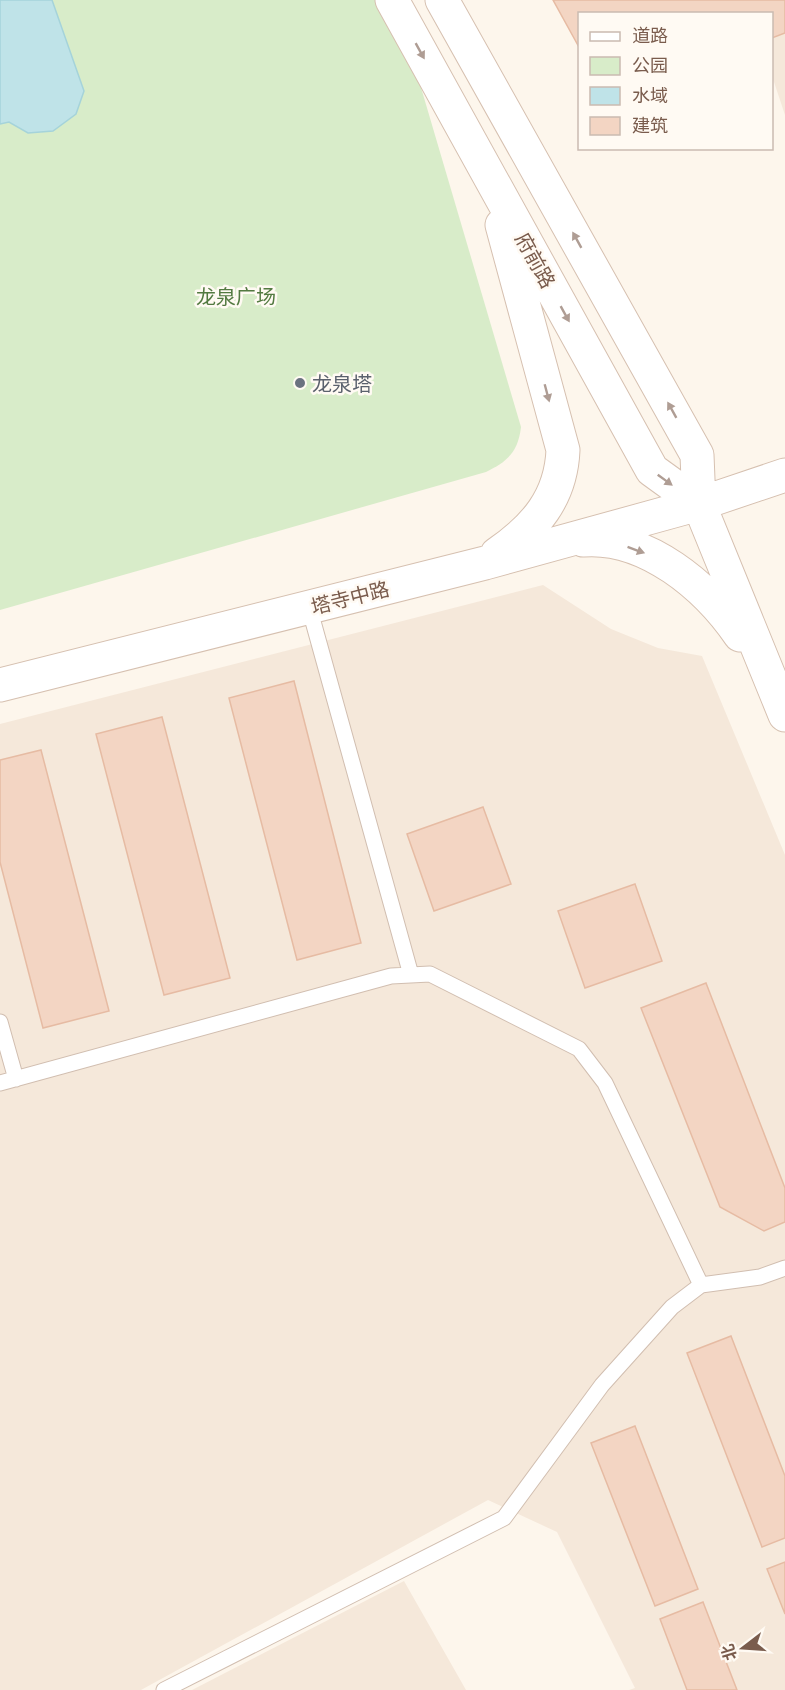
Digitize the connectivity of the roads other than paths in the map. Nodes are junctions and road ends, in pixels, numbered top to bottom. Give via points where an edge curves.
1 (392, 0) edge
2 (442, 0) edge
3 (488, 174) junction
4 (785, 475) edge
5 (699, 504) junction
6 (558, 543) junction
7 (485, 563) junction
8 (309, 607) junction
9 (772, 682) junction
10 (0, 685) edge
11 (785, 715) edge
12 (411, 975) junction
13 (0, 1022) edge
14 (16, 1079) junction
15 (0, 1083) edge
16 (785, 1268) edge
17 (701, 1285) junction
18 (164, 1690) edge

1 -> 3 main road, 府前路
5 -> 2 main road via 697,455
3 -> 5 main road, 府前路 via 652,470
3 -> 7 main road via 563,450 562,473 550,501 533,524
4 - 5 main road, 塔寺中路
5 - 6 main road, 塔寺中路
5 - 9 main road
6 - 7 main road, 塔寺中路
6 -> 9 main road via 590,540 621,545 658,558 687,576 732,624
7 - 8 main road, 塔寺中路
8 - 10 main road, 塔寺中路
8 - 12 lane
9 - 11 main road
12 - 14 lane via 391,976
12 - 17 lane via 430,974 579,1049 606,1083
13 - 14 lane
14 - 15 lane
16 - 17 lane via 760,1277
17 - 18 lane via 672,1307 602,1385 504,1518

